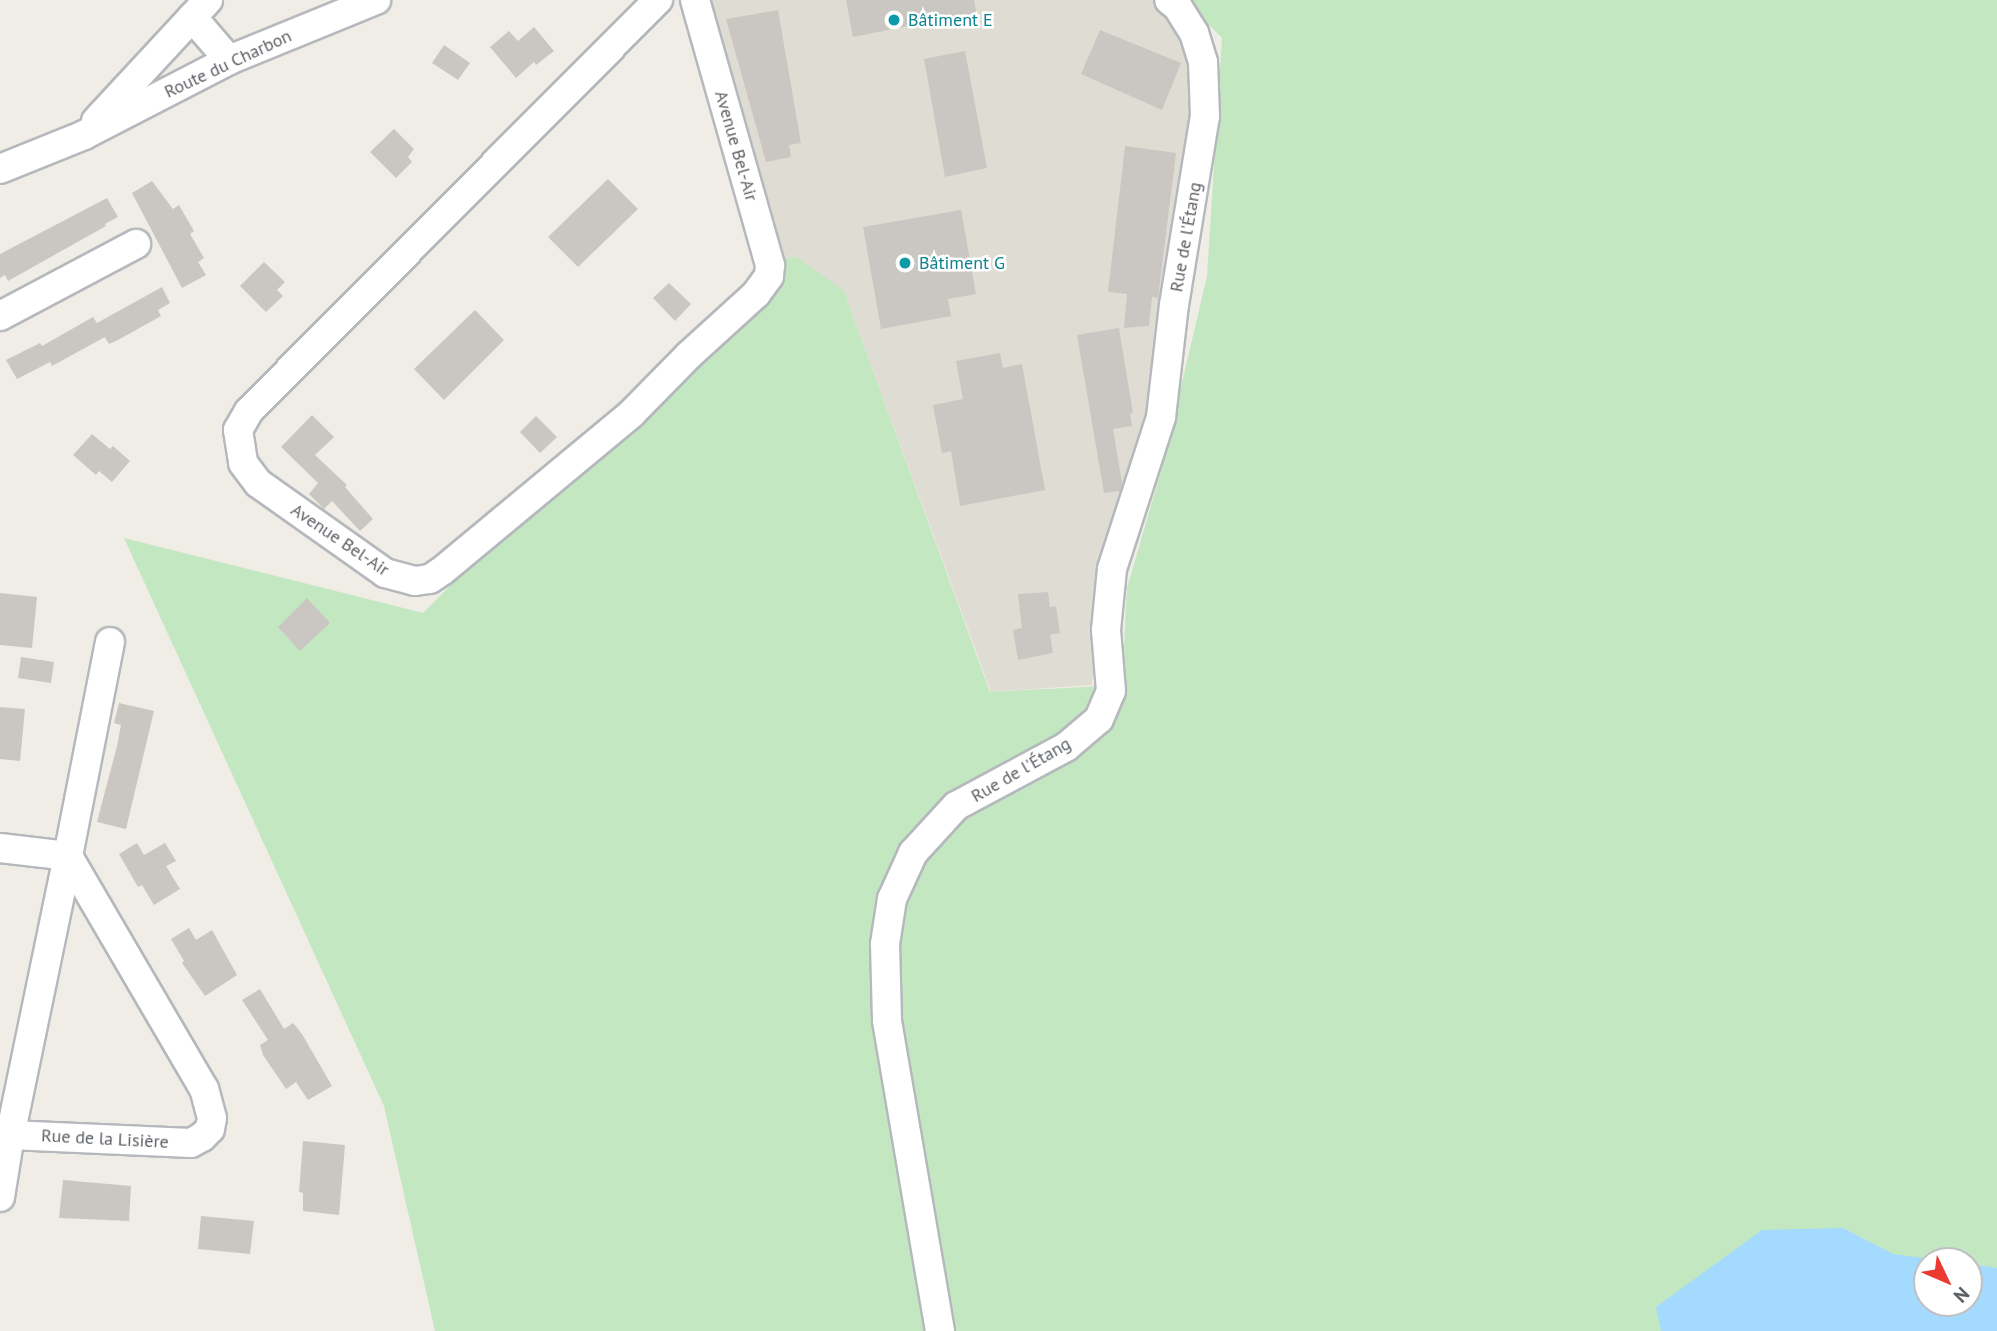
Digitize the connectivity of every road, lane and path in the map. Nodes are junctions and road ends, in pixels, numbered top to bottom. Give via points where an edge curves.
1 (376, 0) edge
2 (658, 0) edge
3 (695, 0) edge
4 (1169, 0) edge
5 (200, 9) edge
6 (229, 60) junction
7 (84, 135) junction
8 (0, 169) edge
9 (136, 244) dead end
10 (0, 316) edge
11 (110, 642) dead end
12 (0, 848) edge
13 (68, 856) junction
14 (10, 1135) junction
15 (0, 1197) edge
16 (940, 1331) edge

1 - 6 street, Route du Charbon
2 - 3 street, Avenue Bel-Air via 249,411 238,430 243,463 258,483 385,573 415,581 442,571 632,413 769,276 770,265
4 - 16 street, Rue de l'Étang via 1194,33 1203,62 1205,116 1161,417 1112,569 1106,630 1111,691 1099,719 1066,747 956,806 913,853 892,899 885,944 887,1020
5 - 6 street
5 - 7 street, Route du Charbon
6 - 7 street, Route du Charbon
7 - 8 street, Route du Charbon
9 - 10 street
11 - 13 street
12 - 13 street
13 - 14 street
13 - 14 street, Rue de la Lisière via 204,1089 212,1118 210,1129 191,1143
14 - 15 street

